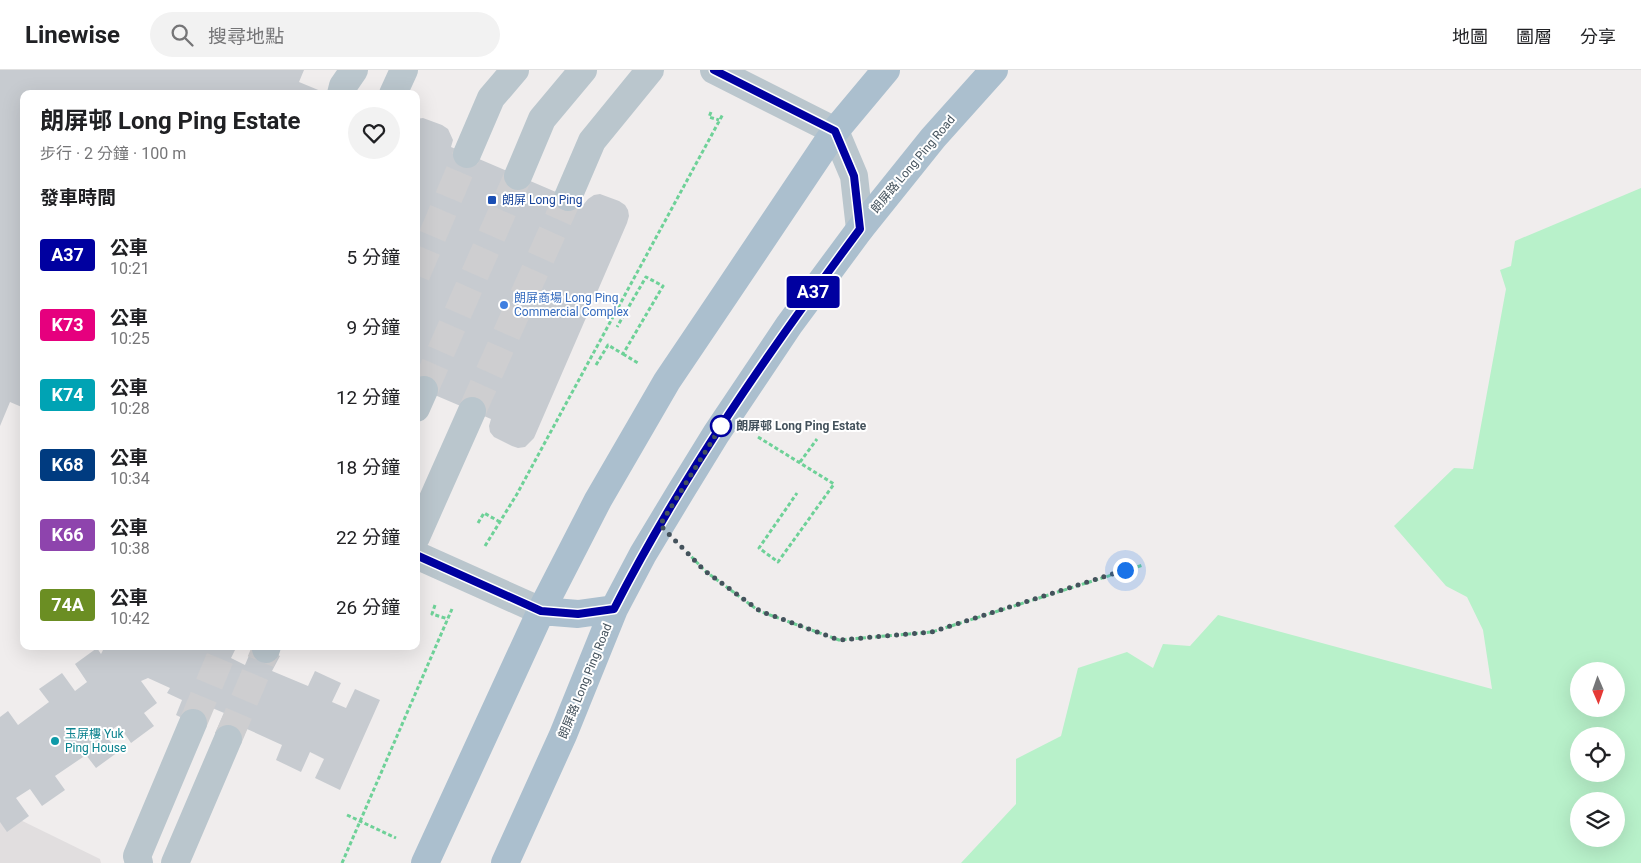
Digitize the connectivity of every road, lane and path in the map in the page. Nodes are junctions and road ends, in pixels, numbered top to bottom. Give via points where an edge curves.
1 (354, 70) edge
2 (404, 70) edge
3 (515, 70) edge
4 (583, 70) edge
5 (650, 70) edge
6 (714, 70) edge
7 (886, 70) edge
8 (994, 70) edge
9 (342, 90) edge
10 (395, 90) edge
11 (711, 112) dead end
12 (723, 115) dead end
13 (719, 120) junction
14 (835, 131) junction
15 (467, 154) tunnel mouth
16 (518, 176) tunnel mouth
17 (568, 197) tunnel mouth
18 (860, 229) junction
19 (617, 327) dead end
20 (596, 365) dead end
21 (472, 411) tunnel mouth
22 (817, 439) dead end
23 (800, 462) dead end
24 (834, 484) dead end
25 (797, 493) dead end
26 (478, 522) dead end
27 (500, 522) junction
28 (660, 525) junction
29 (420, 529) edge
30 (494, 532) dead end
31 (420, 557) edge
32 (1143, 564) dead end
33 (435, 605) dead end
34 (614, 609) junction
35 (452, 611) dead end
36 (541, 611) junction
37 (448, 619) junction
38 (193, 723) tunnel mouth
39 (228, 739) tunnel mouth
40 (347, 815) dead end
41 (360, 821) junction
42 (376, 828) dead end
43 (139, 863) edge
44 (175, 863) edge
45 (342, 863) edge
46 (425, 863) edge
47 (506, 863) edge

1 - 9 lane
2 - 10 lane
3 - 15 lane via 491,98
4 - 16 lane via 542,119
5 - 17 lane via 592,141
6 - 14 lane
7 - 14 main road
8 - 18 main road, 朗屏路 Long Ping Road via 933,138
11 - 13 path via 709,117
12 - 13 path
13 - 27 path
14 - 18 lane via 854,176
14 - 36 main road via 667,381 598,500
18 - 28 main road, 朗屏路 Long Ping Road via 784,333
19 - 20 path via 646,277 663,286 624,354 608,345
21 - 29 lane
22 - 23 path
24 - 25 path via 778,562 759,548
26 - 27 path via 484,513
27 - 30 path
28 - 32 path via 705,571 760,611 839,640 932,632
28 - 34 main road, 朗屏路 Long Ping Road
31 - 36 lane
33 - 37 path via 432,614
34 - 36 main road via 578,614
34 - 47 main road, 朗屏路 Long Ping Road
35 - 37 path
36 - 46 main road
37 - 41 path
38 - 43 lane via 137,856
39 - 44 lane
40 - 41 path
41 - 42 path
41 - 45 path

